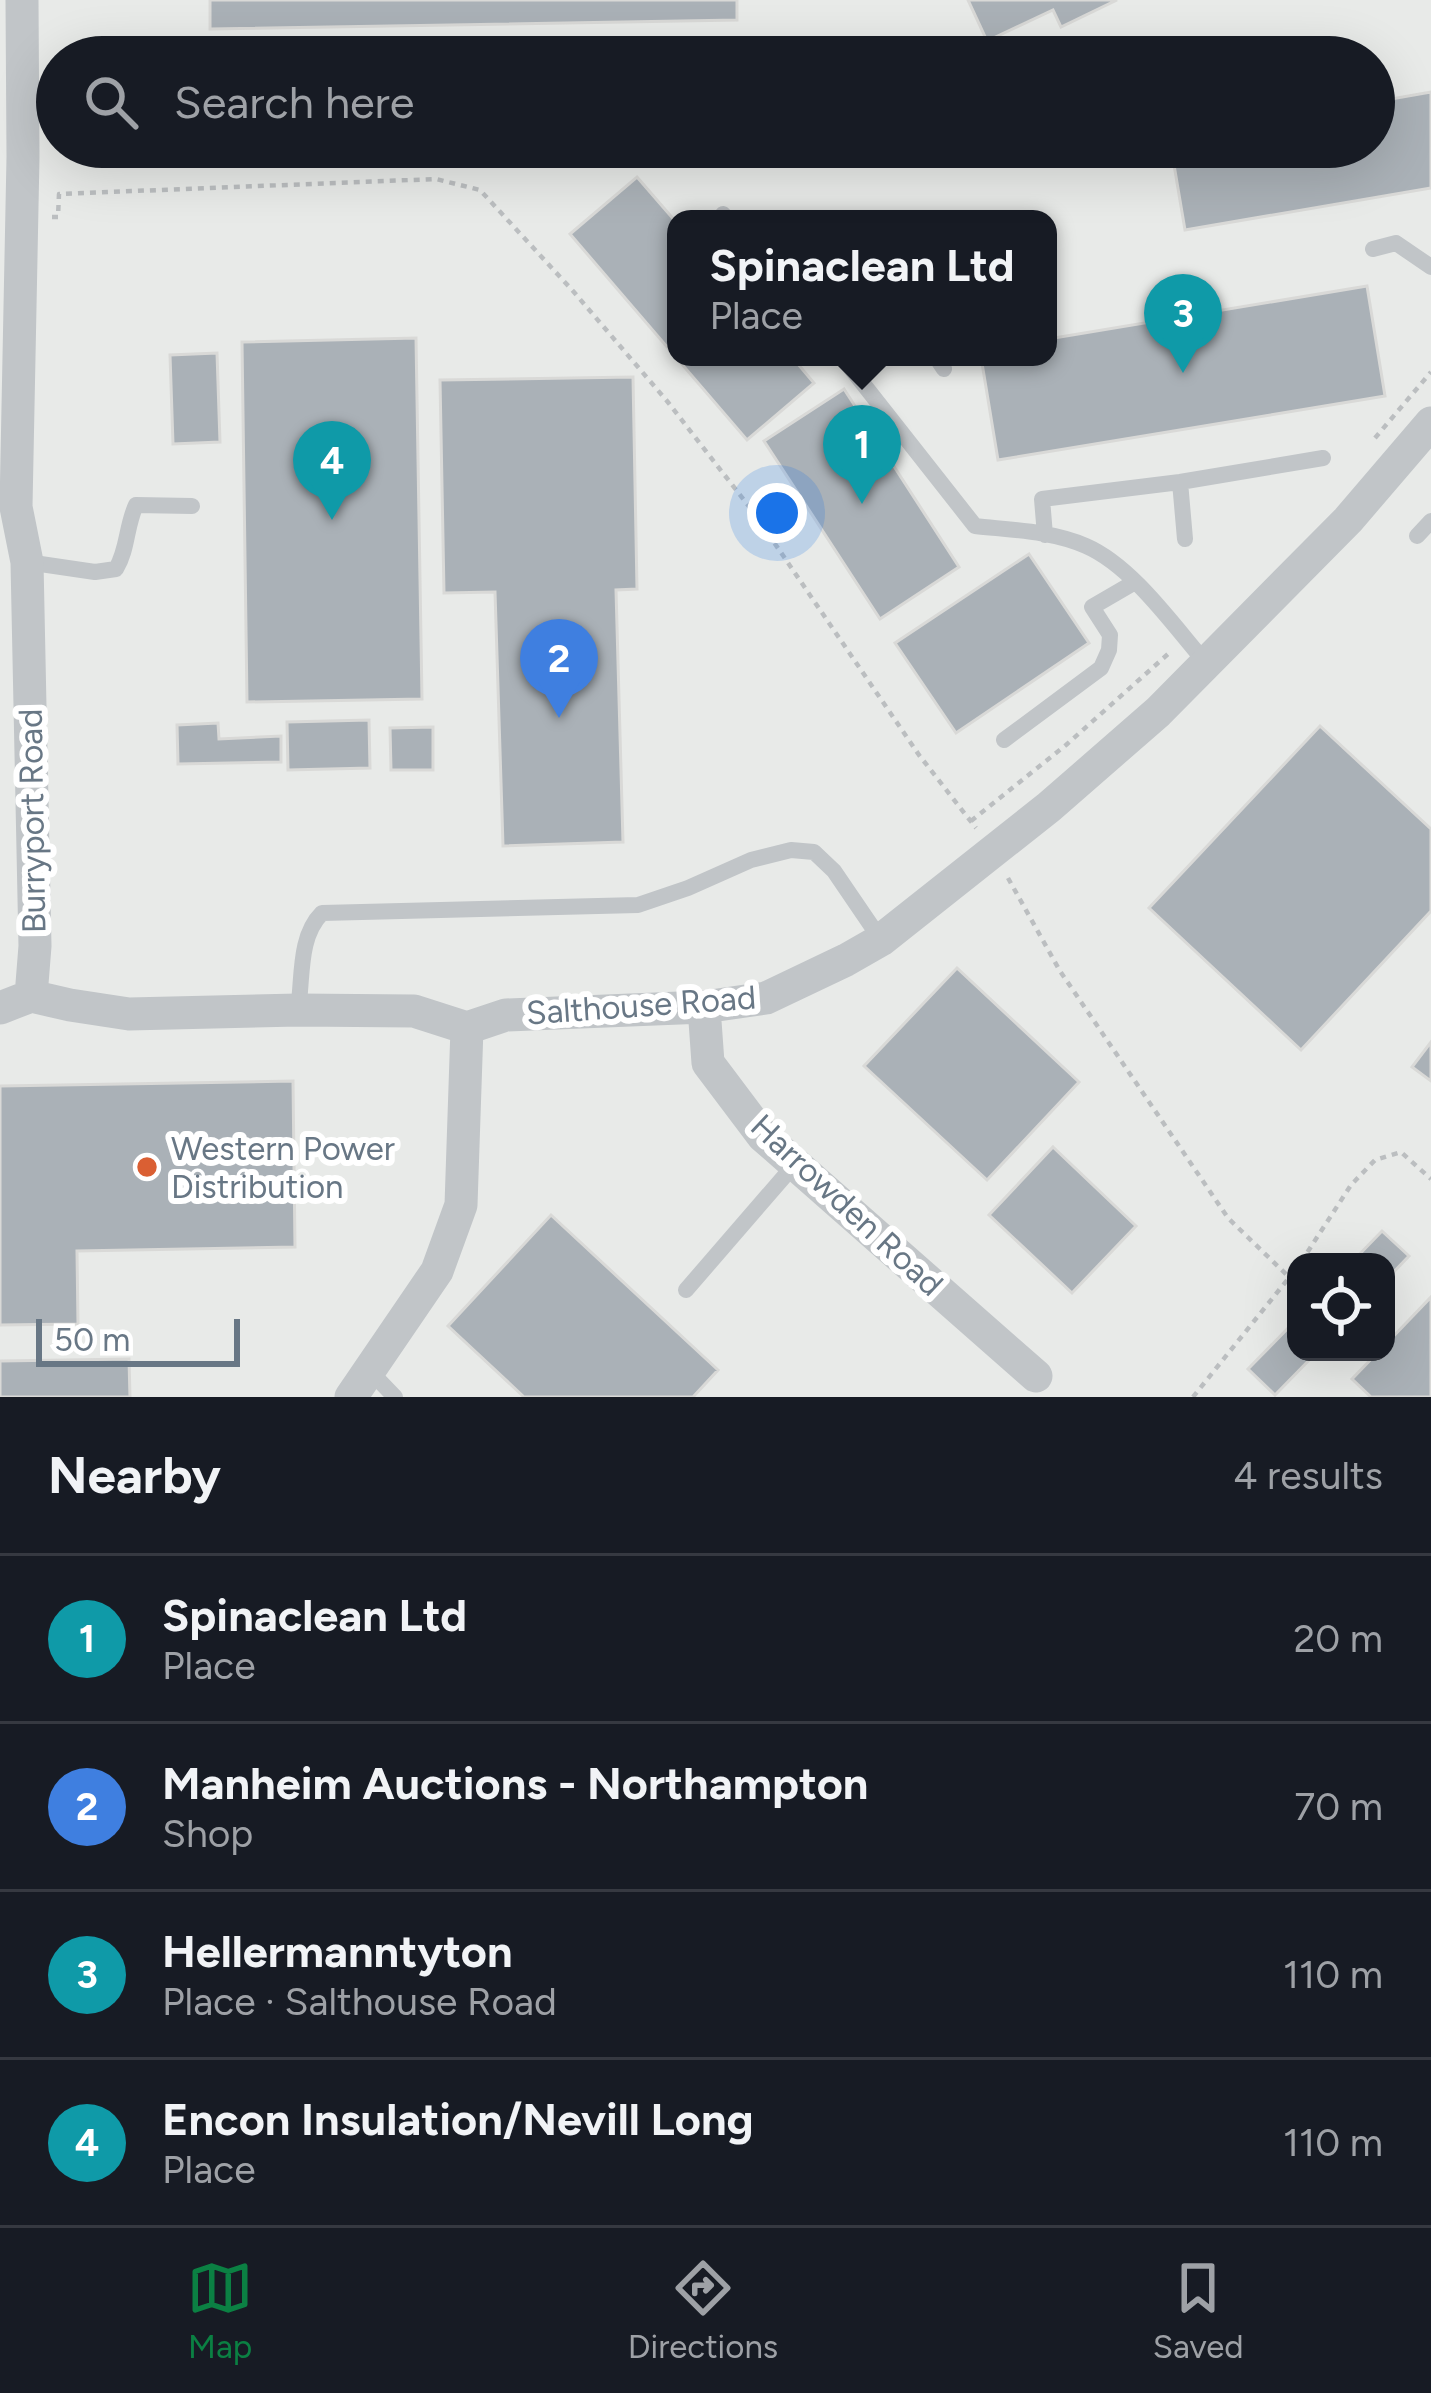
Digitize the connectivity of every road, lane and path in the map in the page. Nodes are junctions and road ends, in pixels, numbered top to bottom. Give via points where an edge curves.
1 (22, 0) edge
2 (58, 217) dead end
3 (1373, 249) dead end
4 (1431, 267) edge
5 (849, 366) edge
6 (1431, 372) edge
7 (1431, 423) edge
8 (1365, 450) dead end
9 (1323, 458) dead end
10 (1180, 482) junction
11 (192, 506) dead end
12 (1431, 521) edge
13 (1045, 535) junction
14 (1418, 536) dead end
15 (1185, 539) dead end
16 (27, 562) junction
17 (1135, 582) junction
18 (1196, 651) junction
19 (1004, 740) dead end
20 (1004, 871) dead end
21 (881, 940) junction
22 (16, 1002) edge
23 (704, 1007) junction
24 (298, 1010) junction
25 (467, 1028) junction
26 (795, 1164) junction
27 (1431, 1179) edge
28 (1307, 1253) edge
29 (1287, 1275) edge
30 (1287, 1282) edge
31 (686, 1290) dead end
32 (1036, 1376) dead end
33 (360, 1384) edge
34 (395, 1397) edge
35 (1193, 1397) edge

1 - 16 street, Burryport Road via 16,507
2 - 18 path via 59,194 436,179 480,190 682,420 971,821
3 - 4 lane via 1396,243
5 - 13 lane via 975,526
6 - 8 path
7 - 18 street, Salthouse Road via 1348,520
9 - 10 lane
10 - 13 lane via 1042,499
10 - 15 lane
11 - 16 lane via 136,505 116,569
12 - 14 lane
13 - 17 lane via 1086,546
16 - 22 street, Burryport Road via 35,946
17 - 18 lane
17 - 19 lane via 1092,608 1110,635 1101,668
18 - 21 street, Salthouse Road via 1158,712
20 - 29 path via 1060,971 1228,1219
21 - 23 street, Salthouse Road via 766,998
21 - 24 lane via 834,871 814,852 791,850 638,905 322,913 304,946
22 - 24 street, Salthouse Road via 129,1014
23 - 25 street, Salthouse Road via 506,1016
23 - 26 street, Harrowden Road via 708,1063
24 - 25 street, Salthouse Road via 414,1011
25 - 33 street via 461,1205 437,1271
26 - 31 lane
26 - 32 street, Harrowden Road
27 - 28 path via 1401,1152 1375,1160
30 - 35 path
33 - 34 lane

